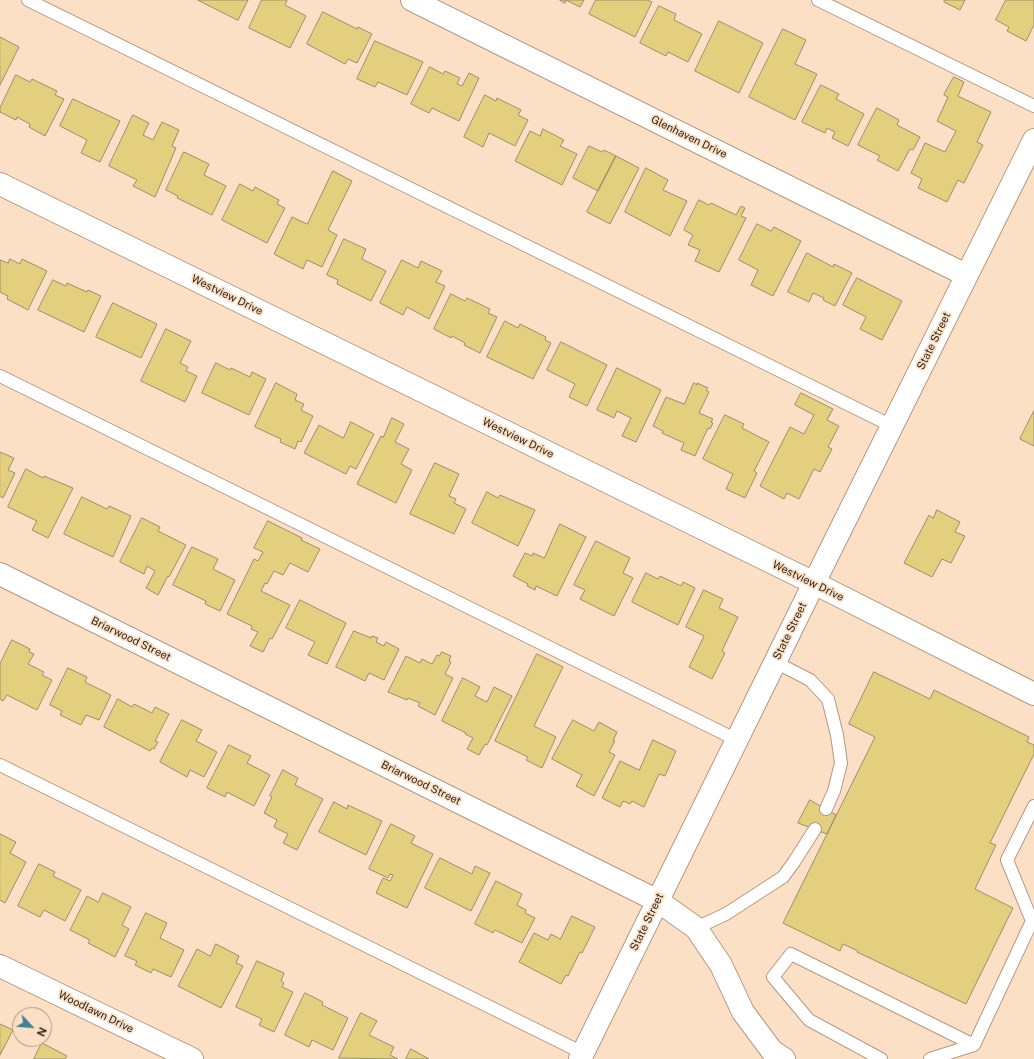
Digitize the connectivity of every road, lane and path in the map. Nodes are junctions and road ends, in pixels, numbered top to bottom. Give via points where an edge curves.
1 (28, 0) edge
2 (412, 0) edge
3 (818, 0) edge
4 (1034, 106) edge
5 (1034, 140) edge
6 (0, 184) edge
7 (966, 275) junction
8 (0, 376) edge
9 (892, 426) junction
10 (0, 574) edge
11 (814, 583) junction
12 (775, 662) junction
13 (1034, 694) edge
14 (737, 740) junction
15 (0, 765) edge
16 (1034, 806) edge
17 (826, 809) dead end
18 (815, 829) dead end
19 (658, 901) junction
20 (696, 928) junction
21 (0, 966) edge
22 (974, 1045) junction
23 (582, 1056) edge
24 (192, 1059) edge
25 (784, 1059) edge
26 (881, 1059) edge
27 (930, 1059) edge

1 - 9 lane
2 - 7 street, Glenhaven Drive
3 - 4 lane
5 - 7 street, State Street
6 - 11 street, Westview Drive
7 - 9 street, State Street
8 - 14 lane
9 - 11 street, State Street
10 - 19 street, Briarwood Street
11 - 12 street, State Street
11 - 13 street, Westview Drive
12 - 14 street, State Street
12 - 17 lane via 810,680 828,699 841,763
14 - 19 street, State Street
15 - 23 lane
16 - 22 lane via 1007,860 1032,921
18 - 20 lane via 782,877 726,914
19 - 20 street, Briarwood Street
19 - 23 street, State Street
20 - 25 street, Briarwood Street via 721,965 743,1012 772,1051
21 - 24 street, Woodlawn Drive
22 - 26 lane via 791,954 773,977 809,1020
22 - 27 lane

